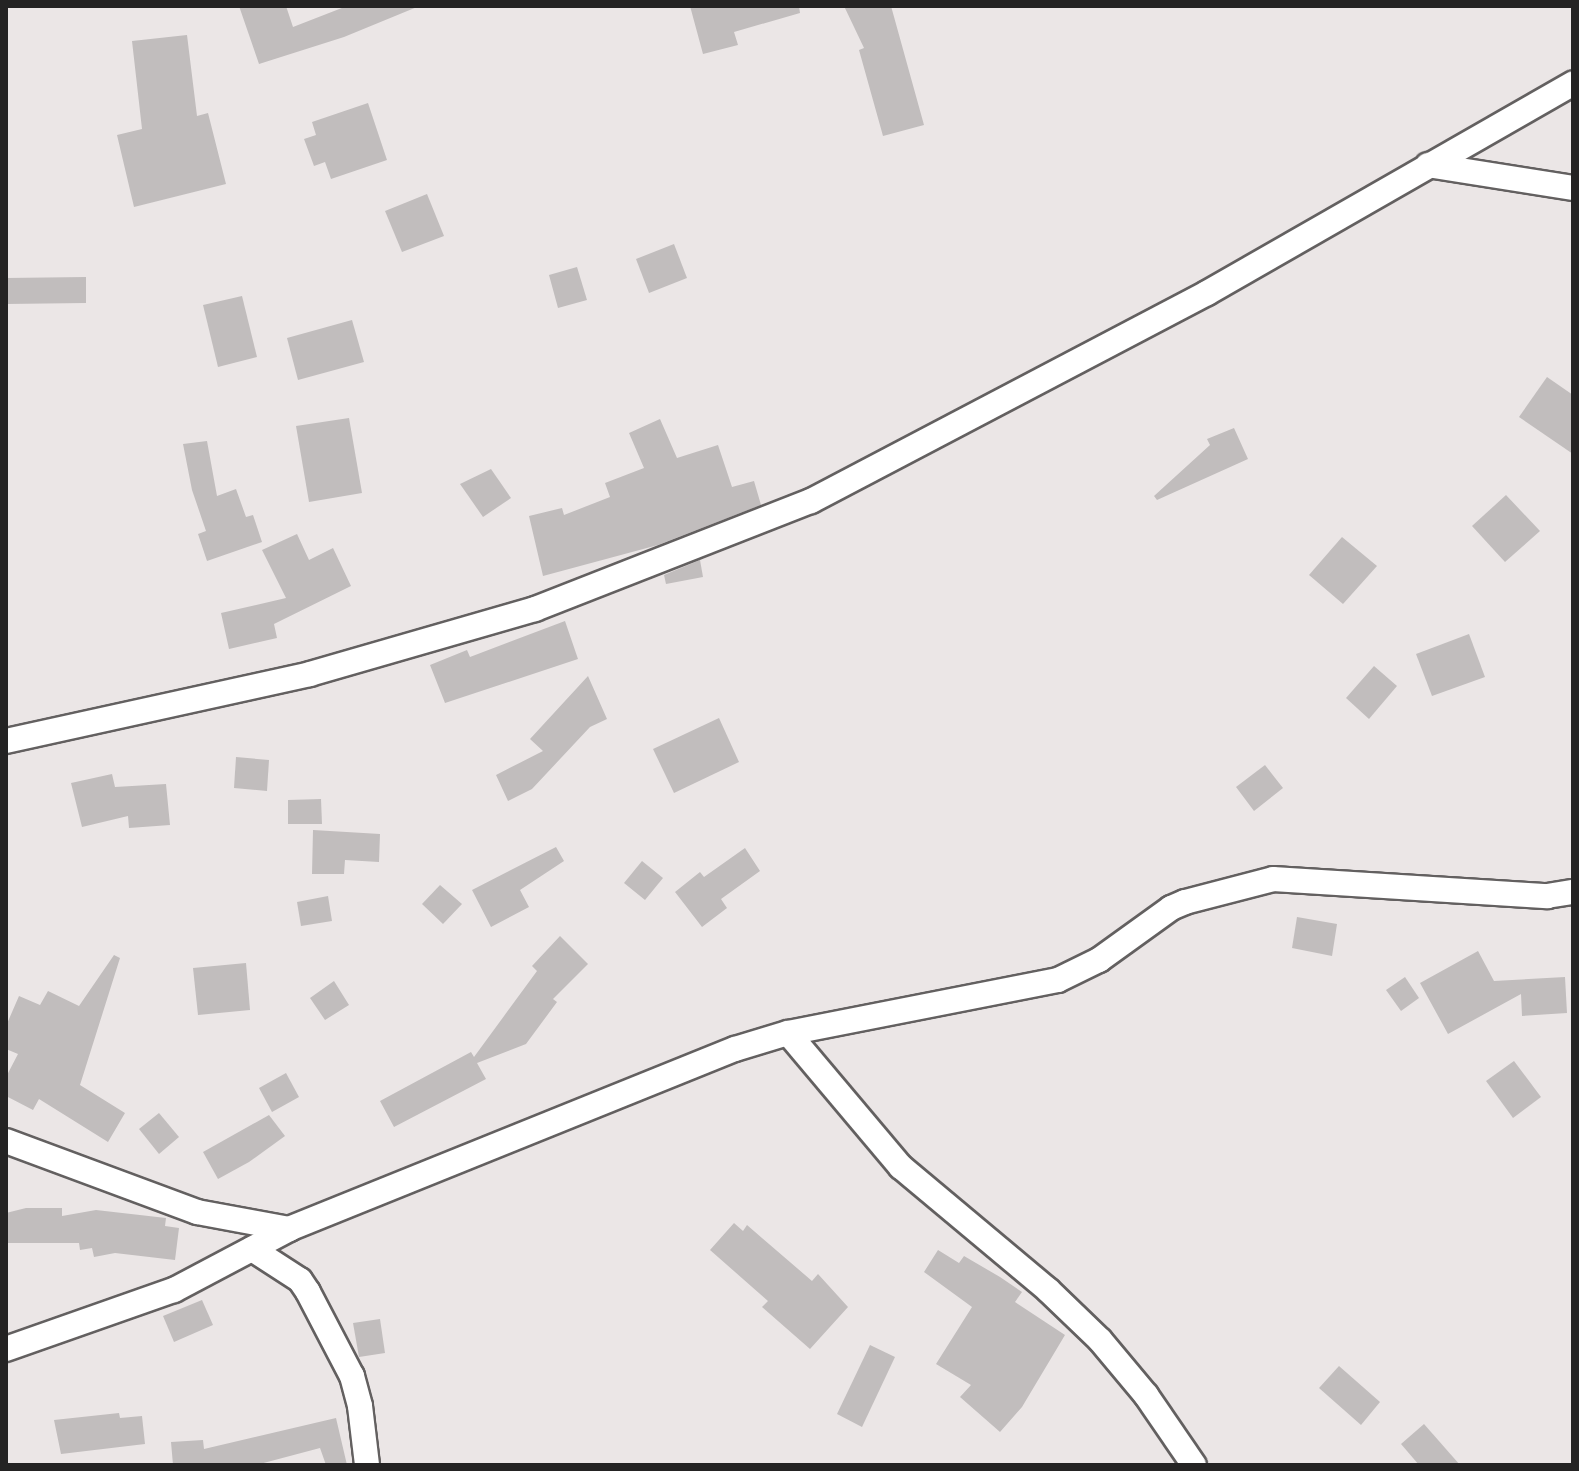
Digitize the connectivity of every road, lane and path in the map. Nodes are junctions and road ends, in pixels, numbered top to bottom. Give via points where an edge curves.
1 (1573, 83) edge
2 (1428, 165) junction
3 (1573, 188) edge
4 (6, 741) edge
5 (1573, 892) edge
6 (788, 1033) junction
7 (6, 1141) edge
8 (289, 1229) junction
9 (252, 1249) junction
10 (6, 1349) edge
11 (367, 1465) edge
12 (1194, 1465) edge

1 - 2 street
2 - 3 street
2 - 4 street via 1207,293 811,501 535,609 310,674
5 - 6 street via 1547,896 1273,879 1171,908 1099,960 1058,980
6 - 8 street via 735,1049
6 - 12 street via 901,1167 1100,1340
7 - 8 street via 197,1212
8 - 9 street
9 - 10 street via 174,1290
9 - 11 street via 300,1280 308,1292 352,1376

